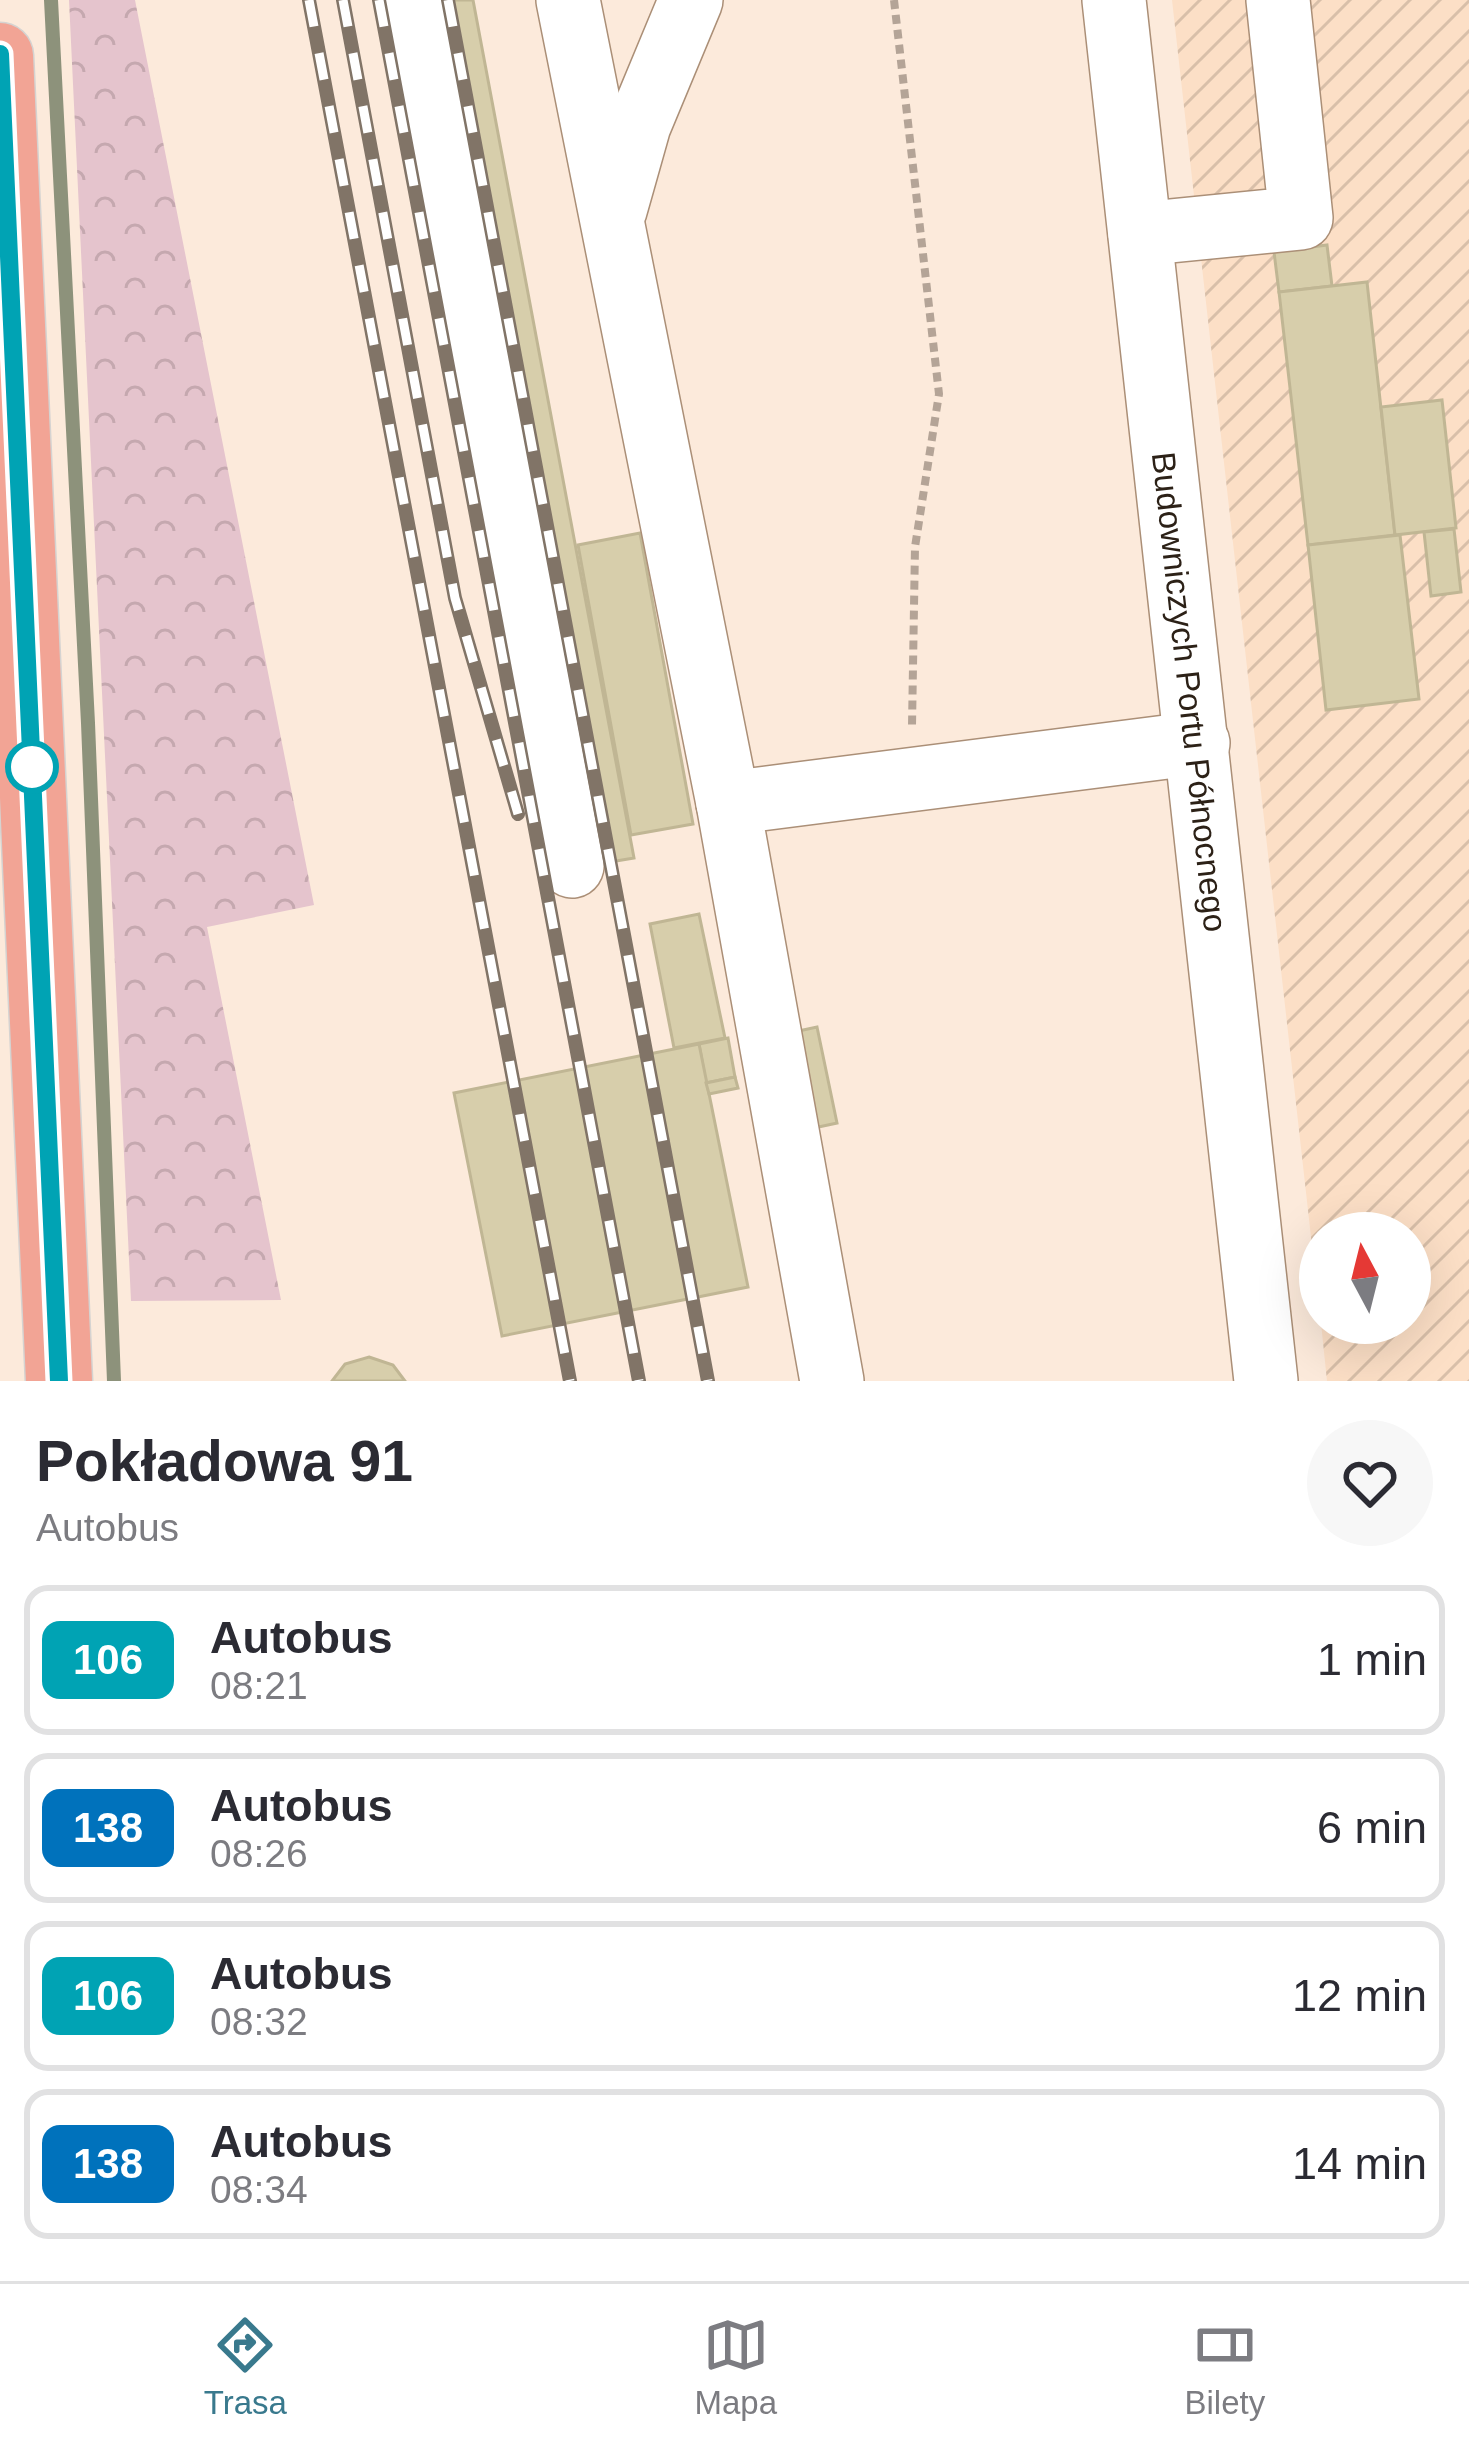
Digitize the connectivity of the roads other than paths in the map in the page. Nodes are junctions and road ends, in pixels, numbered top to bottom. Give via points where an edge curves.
1 (411, 0) edge
2 (568, 0) edge
3 (691, 0) edge
4 (1114, 0) edge
5 (1278, 0) edge
6 (0, 56) edge
7 (611, 223) junction
8 (1140, 234) junction
9 (8, 445) edge
10 (1198, 742) junction
11 (728, 803) junction
12 (572, 866) dead end
13 (59, 1381) edge
14 (832, 1381) edge
15 (1265, 1381) edge

1 - 12 street
2 - 7 street
3 - 7 street via 639,125
4 - 8 street, Budowniczych Portu Północnego
5 - 8 street via 1301,218
6 - 9 highway
7 - 11 street
8 - 10 street, Budowniczych Portu Północnego
9 - 13 highway
10 - 11 street
10 - 15 street, Budowniczych Portu Północnego
11 - 14 street

